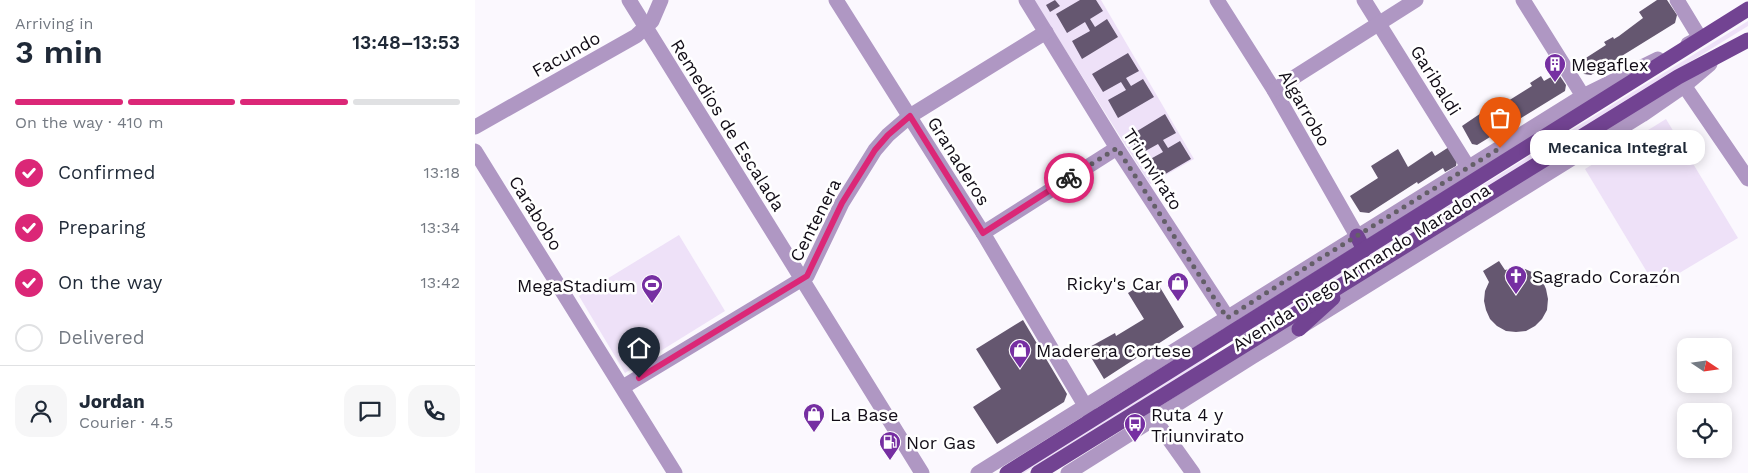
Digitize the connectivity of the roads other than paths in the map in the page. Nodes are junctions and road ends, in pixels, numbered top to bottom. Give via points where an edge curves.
1 (629, 0) edge
2 (661, 0) edge
3 (836, 0) edge
4 (1026, 0) edge
5 (1217, 0) edge
6 (1365, 0) edge
7 (1416, 0) edge
8 (1523, 0) edge
9 (1677, 0) edge
10 (1748, 9) edge
11 (1378, 23) junction
12 (646, 28) junction
13 (1046, 32) junction
14 (1700, 38) junction
15 (1748, 40) edge
16 (1681, 81) junction
17 (1274, 90) junction
18 (1583, 96) junction
19 (910, 116) junction
20 (475, 127) edge
21 (1117, 148) junction
22 (475, 151) edge
23 (1473, 173) junction
24 (1748, 179) edge
25 (983, 233) junction
26 (1357, 236) junction
27 (1364, 250) junction
28 (1365, 269) junction
29 (801, 281) junction
30 (1231, 324) junction
31 (1299, 328) junction
32 (1249, 351) junction
33 (623, 387) junction
34 (1086, 406) junction
35 (1115, 406) junction
36 (1150, 413) junction
37 (1094, 420) junction
38 (1124, 420) junction
39 (1052, 446) junction
40 (675, 473) edge
41 (922, 473) edge
42 (978, 473) edge
43 (993, 473) edge
44 (1007, 473) edge
45 (1038, 473) edge
46 (1069, 473) edge
47 (1193, 473) edge

1 - 12 street, Remedios de Escalada
2 - 12 street, Facundo
3 - 19 street, Granaderos
4 - 13 street, Triunvirato
5 - 17 street, Algarrobo
6 - 11 street, Garibaldi
7 - 11 street
8 - 18 street
9 - 14 street
10 - 14 main road, Avenida Diego Armando Maradona
11 - 17 street
11 - 23 street, Garibaldi
12 - 20 street, Facundo
12 - 29 street, Remedios de Escalada
13 - 19 street, Centenera
13 - 21 street, Triunvirato
14 - 18 street, Avenida Diego Armando Maradona
14 - 23 main road, Avenida Diego Armando Maradona
15 - 16 main road, Avenida Diego Armando Maradona
16 - 24 street
16 - 28 main road, Avenida Diego Armando Maradona
16 - 31 street, Avenida Diego Armando Maradona via 1642,115
17 - 26 street, Algarrobo
18 - 23 street, Avenida Diego Armando Maradona
19 - 25 street, Granaderos
19 - 29 street, Centenera via 875,150 842,203 807,276
21 - 25 street
21 - 30 street, Triunvirato
22 - 33 street, Carabobo
23 - 26 street, Avenida Diego Armando Maradona
23 - 27 main road, Avenida Diego Armando Maradona
25 - 34 street, Granaderos
26 - 27 main road
26 - 30 street, Avenida Diego Armando Maradona
27 - 30 main road, Avenida Diego Armando Maradona
28 - 31 main road
28 - 32 main road, Avenida Diego Armando Maradona
29 - 33 street, Centenera
29 - 41 street, Remedios de Escalada
30 - 32 street, Triunvirato
30 - 34 street, Avenida Diego Armando Maradona
30 - 35 main road, Avenida Diego Armando Maradona
31 - 32 street, Avenida Diego Armando Maradona
32 - 36 main road, Avenida Diego Armando Maradona
33 - 40 street, Carabobo
34 - 37 street, Granaderos
34 - 42 street, Avenida Diego Armando Maradona
35 - 37 main road, Avenida Diego Armando Maradona
35 - 38 main road
36 - 38 main road, Avenida Diego Armando Maradona
36 - 46 street, Avenida Diego Armando Maradona
36 - 47 street
37 - 39 main road, Avenida Diego Armando Maradona
38 - 45 main road, Avenida Diego Armando Maradona
39 - 43 main road
39 - 44 main road, Avenida Diego Armando Maradona

